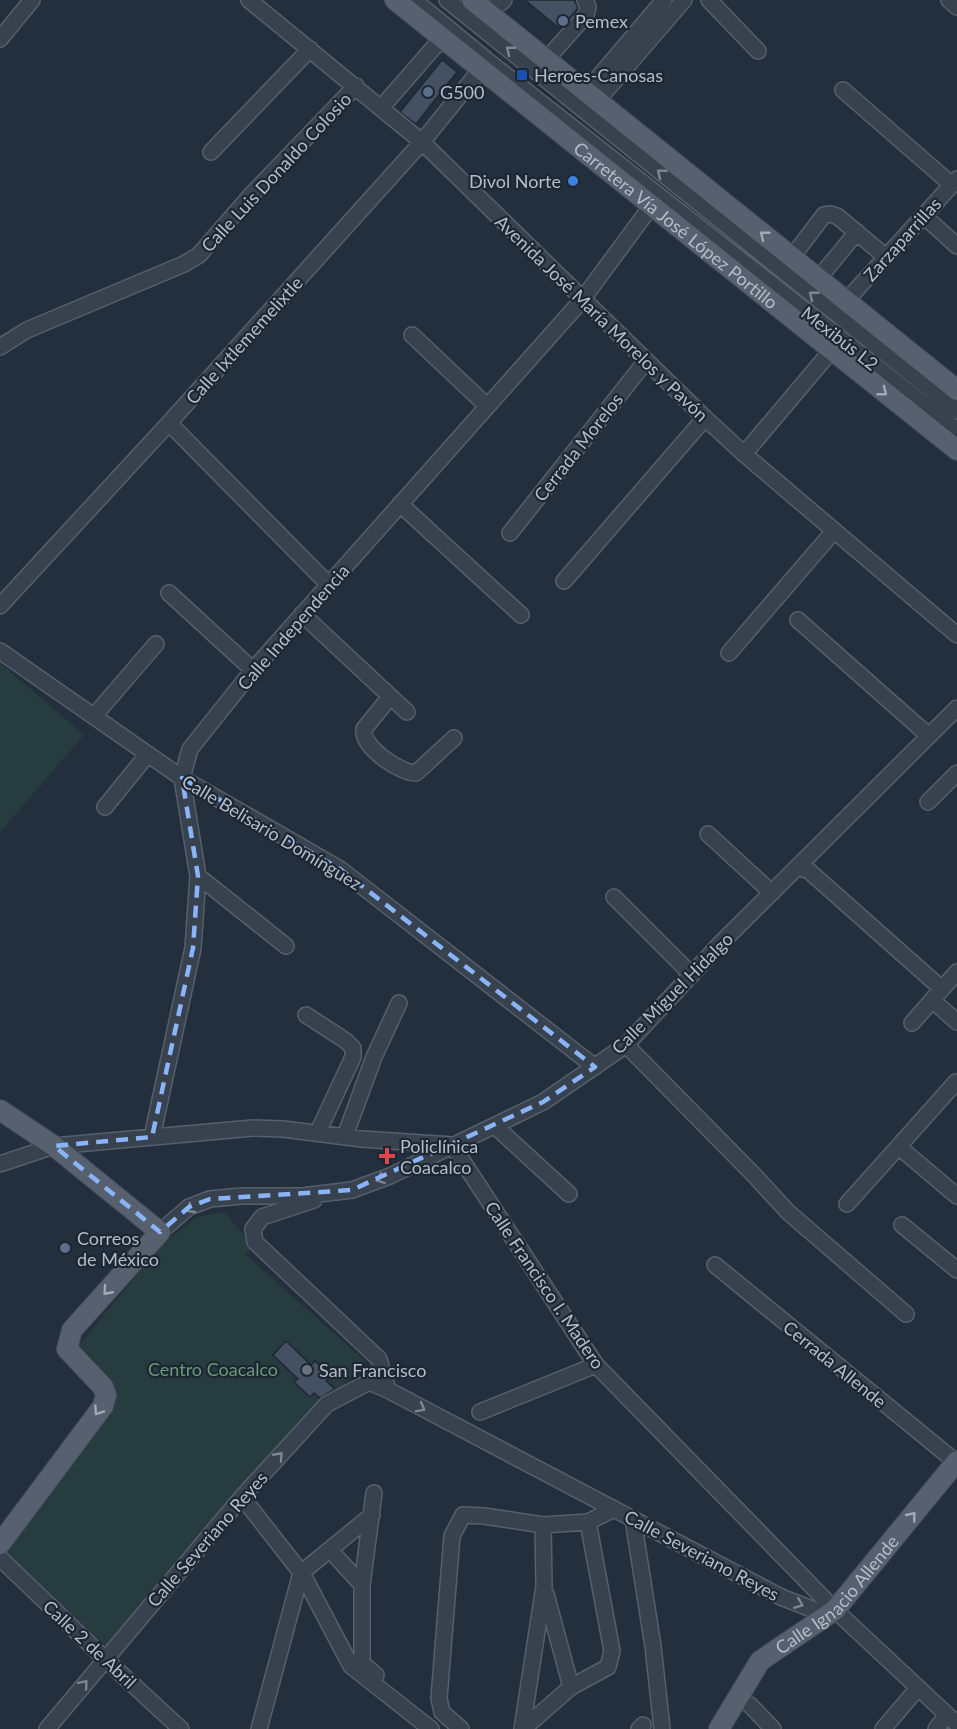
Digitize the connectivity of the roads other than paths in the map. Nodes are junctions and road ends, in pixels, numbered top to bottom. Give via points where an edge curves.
1 (32, 0) edge
2 (249, 0) edge
3 (395, 0) edge
4 (414, 0) edge
5 (447, 0) edge
6 (472, 0) edge
7 (496, 0) edge
8 (504, 0) edge
9 (585, 0) edge
10 (664, 0) edge
11 (684, 0) edge
12 (709, 0) edge
13 (949, 0) edge
14 (957, 7) edge
15 (442, 38) junction
16 (0, 39) edge
17 (310, 49) junction
18 (758, 51) dead end
19 (546, 60) junction
20 (481, 69) junction
21 (356, 86) junction
22 (843, 90) dead end
23 (592, 97) junction
24 (381, 108) junction
25 (422, 142) junction
26 (211, 152) dead end
27 (954, 182) edge
28 (652, 205) junction
29 (924, 216) junction
30 (857, 232) junction
31 (957, 246) edge
32 (792, 257) junction
33 (886, 257) junction
34 (818, 279) junction
35 (582, 300) junction
36 (847, 300) junction
37 (412, 335) dead end
38 (0, 347) edge
39 (831, 351) junction
40 (646, 361) junction
41 (957, 390) edge
42 (488, 406) junction
43 (957, 411) edge
44 (705, 418) junction
45 (168, 423) junction
46 (957, 430) edge
47 (957, 450) edge
48 (744, 454) junction
49 (400, 504) junction
50 (834, 531) junction
51 (510, 533) dead end
52 (564, 581) dead end
53 (329, 585) junction
54 (169, 594) dead end
55 (0, 606) edge
56 (302, 614) junction
57 (521, 615) dead end
58 (798, 620) dead end
59 (957, 635) edge
60 (156, 644) dead end
61 (0, 651) edge
62 (729, 653) dead end
63 (253, 670) junction
64 (390, 697) junction
65 (957, 708) edge
66 (407, 712) dead end
67 (94, 716) junction
68 (929, 736) junction
69 (454, 738) dead end
70 (147, 754) junction
71 (957, 773) edge
72 (182, 777) junction
73 (928, 802) dead end
74 (105, 807) dead end
75 (708, 834) dead end
76 (798, 867) junction
77 (198, 876) junction
78 (772, 893) junction
79 (614, 897) dead end
80 (286, 945) dead end
81 (957, 972) edge
82 (692, 975) junction
83 (937, 995) junction
84 (399, 1003) dead end
85 (306, 1015) dead end
86 (957, 1022) edge
87 (912, 1023) dead end
88 (626, 1045) junction
89 (595, 1067) junction
90 (957, 1082) edge
91 (0, 1110) edge
92 (495, 1126) junction
93 (318, 1132) junction
94 (345, 1136) junction
95 (152, 1137) junction
96 (452, 1145) junction
97 (54, 1146) junction
98 (899, 1147) junction
99 (0, 1164) edge
100 (335, 1192) junction
101 (568, 1194) dead end
102 (957, 1196) edge
103 (848, 1204) dead end
104 (902, 1225) dead end
105 (160, 1232) junction
106 (715, 1265) dead end
107 (957, 1270) edge
108 (906, 1314) dead end
109 (596, 1365) junction
110 (388, 1390) junction
111 (480, 1413) dead end
112 (956, 1462) edge
113 (374, 1493) dead end
114 (242, 1497) junction
115 (614, 1509) junction
116 (372, 1515) junction
117 (633, 1519) junction
118 (588, 1522) junction
119 (543, 1525) junction
120 (0, 1544) edge
121 (330, 1550) junction
122 (0, 1558) edge
123 (301, 1573) junction
124 (362, 1585) junction
125 (544, 1586) junction
126 (831, 1613) junction
127 (105, 1659) junction
128 (571, 1687) junction
129 (918, 1688) junction
130 (393, 1689) dead end
131 (750, 1705) dead end
132 (952, 1720) edge
133 (47, 1729) edge
134 (181, 1729) edge
135 (259, 1729) edge
136 (431, 1729) edge
137 (461, 1729) edge
138 (522, 1729) edge
139 (662, 1729) edge
140 (718, 1729) edge
141 (773, 1729) edge
142 (883, 1729) edge
143 (936, 1729) edge

1 - 16 street
2 - 17 street, Avenida José María Morelos y Pavón
3 - 15 main road, Carretera Vía José López Portillo
4 - 46 street, Mexibús L2
43 -> 5 street, Mexibús L2
6 - 19 main road
7 - 8 street
9 - 19 street via 586,15
10 - 23 street via 596,80
11 - 23 street
12 - 18 street
13 - 14 street
15 - 20 main road, Carretera Vía José López Portillo
15 - 24 street
17 - 21 street, Avenida José María Morelos y Pavón
17 - 26 street
19 - 23 main road
20 - 25 street, Calle Ixtlememelixtle
20 - 28 main road, Carretera Vía José López Portillo
21 - 24 street, Avenida José María Morelos y Pavón
21 - 38 street, Calle Luis Donaldo Colosio via 199,255 27,330
22 - 27 street
32 -> 23 main road
24 - 25 street, Avenida José María Morelos y Pavón
25 - 35 street, Avenida José María Morelos y Pavón
25 - 45 street, Calle Ixtlememelixtle
27 - 29 street, Zarzaparrillas
28 - 35 street, Calle Independencia
28 - 39 main road, Carretera Vía José López Portillo
29 - 31 street
29 - 33 street, Zarzaparrillas
30 - 32 street via 837,216 824,215
30 - 33 street
30 - 34 street
32 - 34 main road
33 - 36 street, Zarzaparrillas
34 - 36 main road
35 - 40 street, Avenida José María Morelos y Pavón
35 - 42 street, Calle Independencia
36 - 41 main road
37 - 42 street
39 -> 47 main road, Carretera Vía José López Portillo
39 - 48 street
40 - 44 street, Avenida José María Morelos y Pavón
40 - 51 street, Cerrada Morelos
42 - 49 street, Calle Independencia
44 - 48 street, Avenida José María Morelos y Pavón
44 - 52 street
45 - 53 street
45 - 55 street, Calle Ixtlememelixtle
48 - 50 street, Avenida José María Morelos y Pavón
49 - 53 street, Calle Independencia
49 - 57 street
50 - 59 street, Avenida José María Morelos y Pavón
50 - 62 street
53 - 56 street, Calle Independencia
54 - 63 street
56 - 63 street, Calle Independencia
56 - 64 street
58 - 68 street
60 - 67 street
61 - 67 street, Calle Belisario Domínguez
63 - 72 street, Calle Independencia via 190,749
64 - 66 street
64 - 69 street via 363,735 399,770 416,773
65 - 68 street, Calle Miguel Hidalgo
67 - 70 street, Calle Belisario Domínguez
68 - 76 street, Calle Miguel Hidalgo
70 - 72 street, Calle Belisario Domínguez
70 - 74 street
71 - 73 street
72 - 77 street, Calle Independencia
72 - 89 street, Calle Belisario Domínguez via 340,869
75 - 78 street
76 - 78 street, Calle Miguel Hidalgo
76 - 83 street via 809,871
77 - 80 street
77 - 95 street, Calle Independencia via 193,948
78 - 82 street, Calle Miguel Hidalgo
79 - 82 street
81 - 83 street
82 - 88 street, Calle Miguel Hidalgo
83 - 86 street
83 - 87 street
84 - 94 street
85 - 93 street via 353,1048 353,1057
88 - 89 street, Calle Miguel Hidalgo
88 - 108 street via 788,1212
89 - 92 street, Calle Miguel Hidalgo via 543,1102
90 - 98 street
91 - 97 main road
92 - 96 street, Calle Miguel Hidalgo
92 - 101 street
93 - 94 street
93 - 95 street via 253,1128
94 - 96 street
95 - 97 street
96 -> 100 street, Calle Miguel Hidalgo via 390,1176
96 - 109 street, Calle Francisco I. Madero
97 - 99 street
97 - 105 main road
98 - 102 street
98 - 103 street
100 -> 105 street, Calle Miguel Hidalgo via 210,1199 189,1207
100 - 110 street via 262,1217 253,1229 255,1242 379,1359
104 - 107 street
105 -> 120 main road via 72,1330 67,1349 103,1387 103,1406
106 - 112 street, Cerrada Allende
109 - 111 street
109 - 126 street, Calle Francisco I. Madero
114 -> 110 street, Calle Severiano Reyes via 327,1404 369,1382
110 -> 115 street, Calle Severiano Reyes
126 -> 112 main road, Calle Ignacio Allende
113 - 116 street
114 - 123 street
114 - 127 street, Calle Severiano Reyes
115 - 117 street, Calle Severiano Reyes
115 - 118 street
116 - 121 street
116 - 124 street
117 -> 126 street, Calle Severiano Reyes via 782,1597
117 - 139 street
118 - 119 street
118 - 128 street via 612,1652 608,1667
119 - 125 street
119 - 137 street via 463,1515 452,1536 439,1698 442,1712
121 - 123 street
121 - 124 street
122 - 127 street, Calle 2 de Abril
123 - 135 street
123 - 136 street via 351,1666
124 - 130 street via 362,1663
125 - 128 street
125 - 138 street
126 - 129 street, Calle Francisco I. Madero
126 - 140 main road, Calle Ignacio Allende via 760,1661
133 -> 127 street, Calle Severiano Reyes
127 - 134 street, Calle 2 de Abril
128 - 138 street
129 - 132 street, Calle Francisco I. Madero
129 - 142 street
131 - 141 street
132 - 143 street

